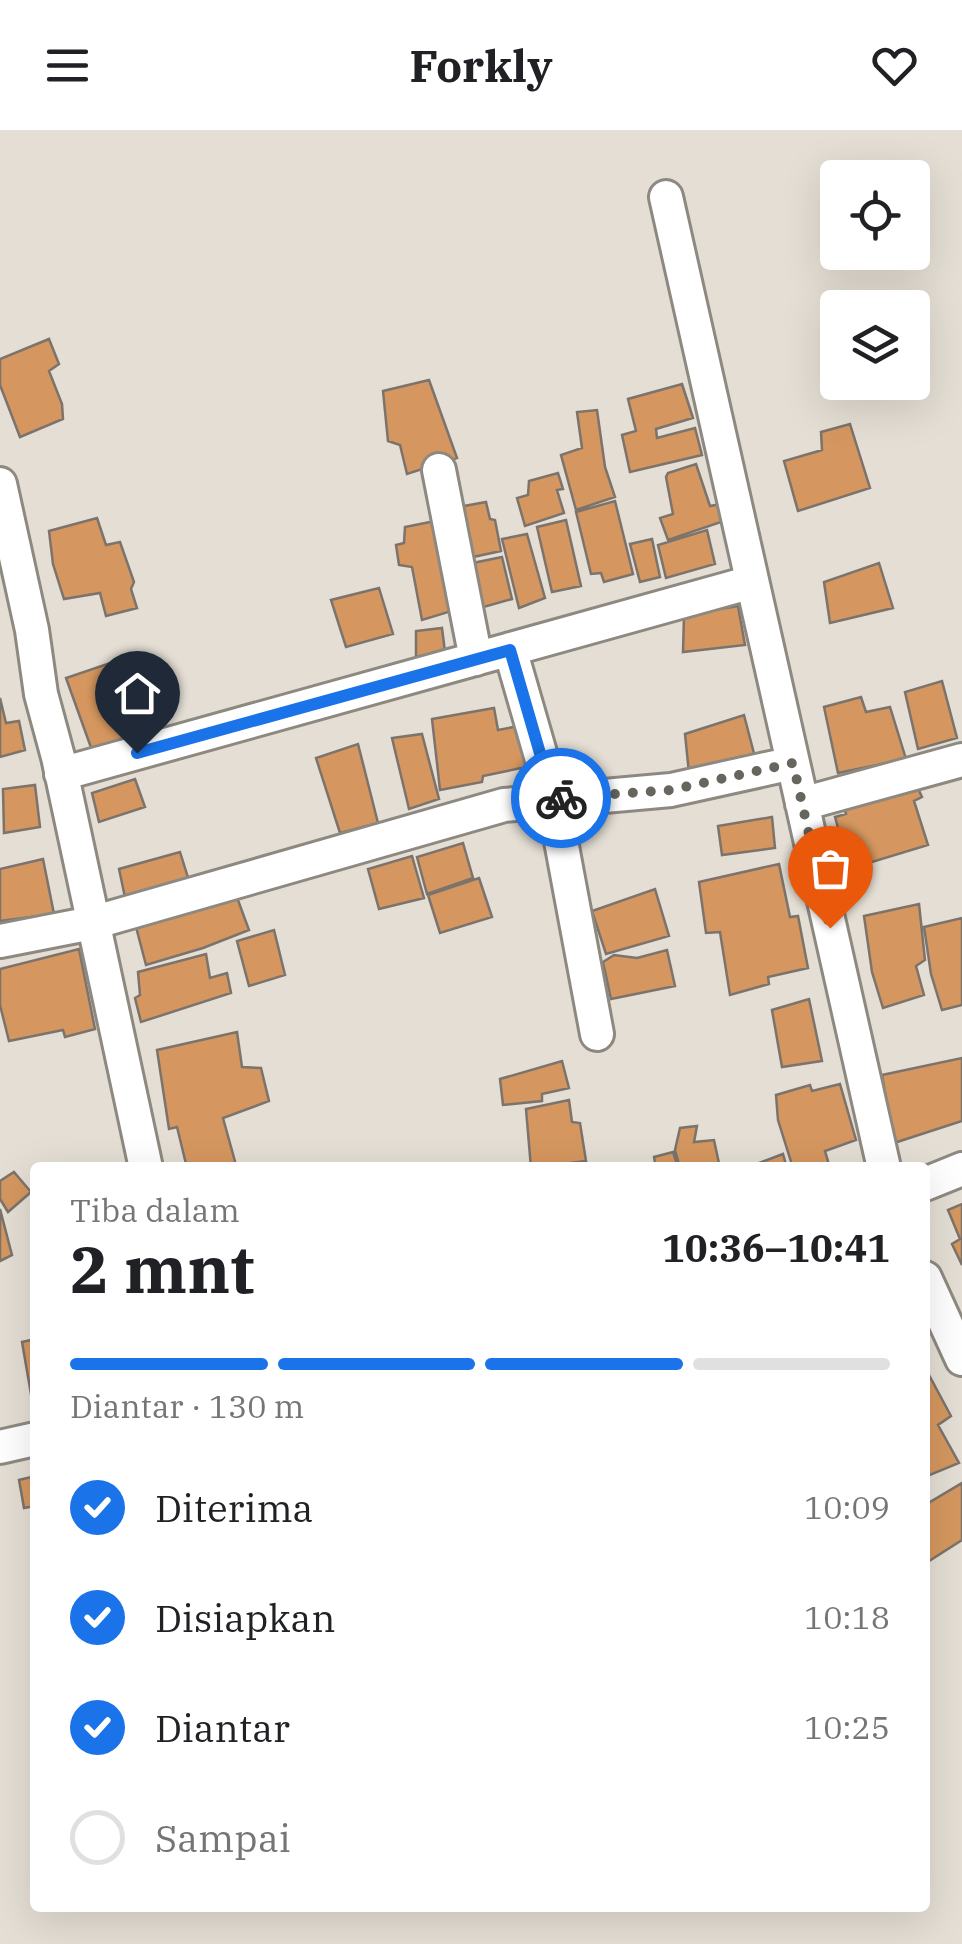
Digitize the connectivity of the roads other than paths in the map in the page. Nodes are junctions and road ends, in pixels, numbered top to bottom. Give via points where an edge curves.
1 (666, 197) dead end
2 (439, 470) dead end
3 (0, 484) edge
4 (752, 582) junction
5 (510, 650) junction
6 (476, 658) junction
7 (962, 760) edge
8 (793, 763) junction
9 (62, 774) junction
10 (553, 798) junction
11 (802, 804) junction
12 (92, 923) junction
13 (0, 941) edge
14 (597, 1034) dead end
15 (145, 1162) edge
16 (883, 1162) edge
17 (962, 1169) edge
18 (930, 1182) edge
19 (930, 1289) edge
20 (962, 1359) edge
21 (30, 1440) edge
22 (0, 1447) edge

1 - 4 street
2 - 6 street
3 - 9 street
4 - 5 street
4 - 8 street
5 - 6 street
5 - 10 street
6 - 9 street
7 - 11 street
8 - 10 street via 671,790
8 - 11 street
9 - 12 street
10 - 12 street via 504,804
10 - 14 street
11 - 16 street
12 - 13 street
12 - 15 street
17 - 18 street
19 - 20 street
21 - 22 street

